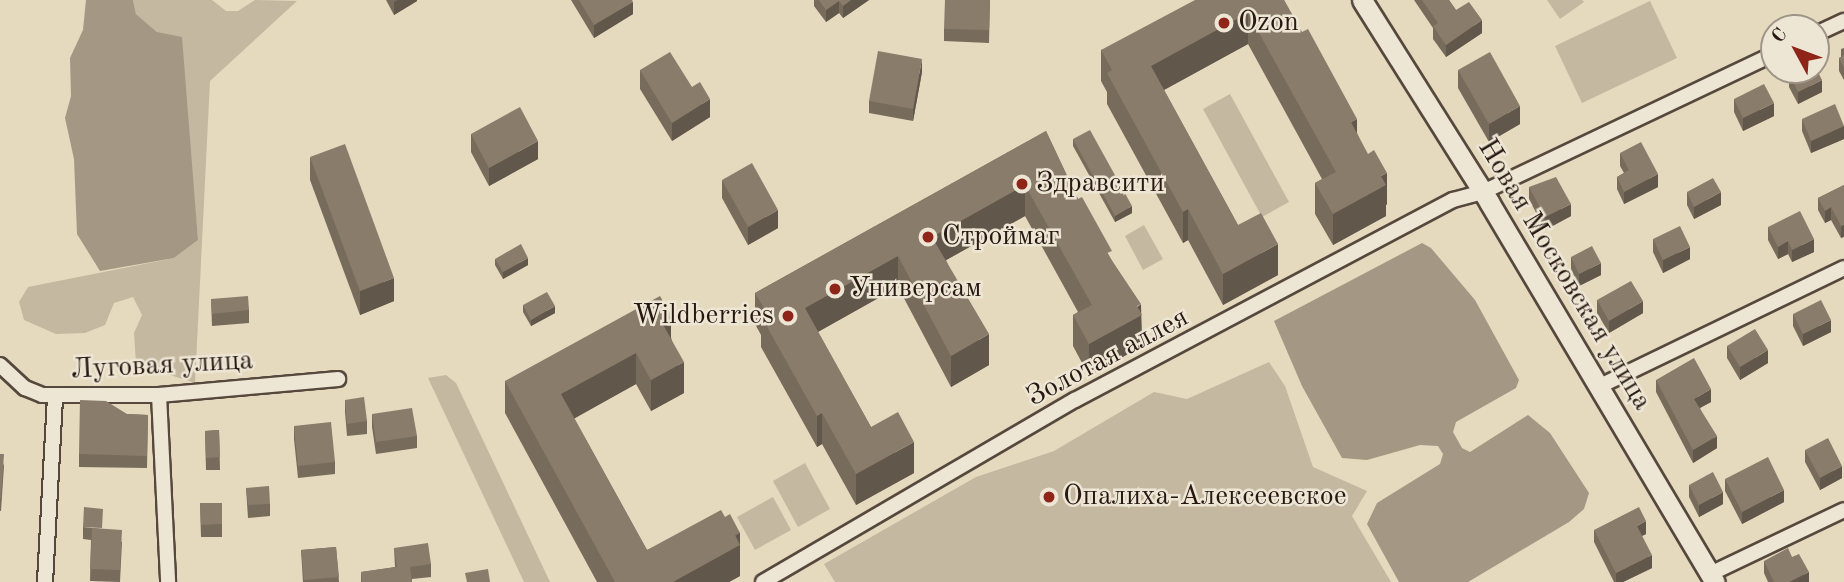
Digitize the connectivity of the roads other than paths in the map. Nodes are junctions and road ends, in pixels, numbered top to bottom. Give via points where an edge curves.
1 (1362, 0) edge
2 (1760, 61) edge
3 (1483, 192) junction
4 (1844, 268) edge
5 (0, 365) edge
6 (338, 379) dead end
7 (1598, 387) junction
8 (55, 395) junction
9 (159, 395) junction
10 (1844, 510) edge
11 (1712, 578) edge
12 (45, 582) edge
13 (168, 582) edge
14 (763, 582) edge

1 - 3 street, Новая Московская улица
2 - 3 street, Золотая аллея
3 - 7 street, Новая Московская улица
3 - 14 street, Золотая аллея via 1452,200 1075,400
4 - 7 street
5 - 8 street, Луговая улица via 33,394
6 - 9 street, Луговая улица
7 - 11 street, Новая Московская улица
8 - 9 street, Луговая улица
8 - 12 street
9 - 13 street
10 - 11 street

